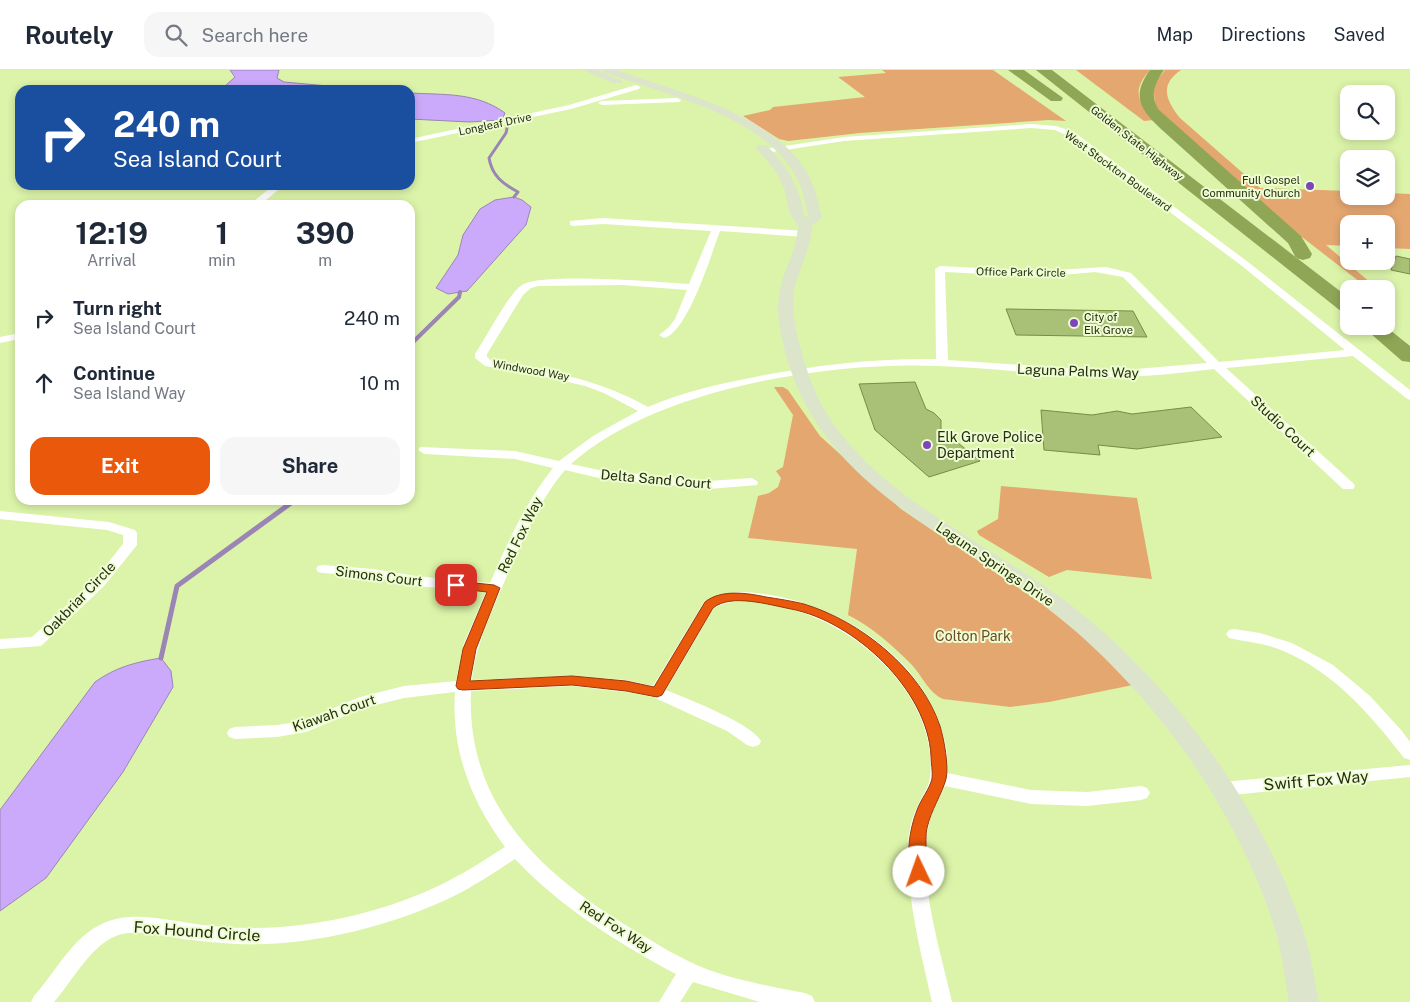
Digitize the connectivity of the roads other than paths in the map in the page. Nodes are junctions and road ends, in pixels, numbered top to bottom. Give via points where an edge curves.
1 (588, 70) edge
2 (597, 70) edge
3 (606, 70) edge
4 (1015, 70) edge
5 (1043, 70) edge
6 (1065, 70) edge
7 (1157, 70) edge
8 (633, 83) junction
9 (673, 98) junction
10 (590, 102) junction
11 (579, 105) junction
12 (415, 140) edge
13 (781, 148) junction
14 (765, 151) junction
15 (274, 190) edge
16 (260, 200) edge
17 (572, 224) dead end
18 (1243, 226) junction
19 (716, 229) junction
20 (805, 229) junction
21 (1303, 254) junction
22 (1340, 282) edge
23 (692, 287) junction
24 (1340, 301) edge
25 (1395, 324) edge
26 (664, 335) dead end
27 (1383, 335) edge
28 (1410, 335) edge
29 (15, 337) edge
30 (0, 340) edge
31 (1356, 352) junction
32 (1410, 356) edge
33 (942, 363) junction
34 (1219, 365) junction
35 (799, 372) junction
36 (1410, 396) edge
37 (647, 411) junction
38 (424, 450) dead end
39 (561, 466) junction
40 (752, 482) dead end
41 (1348, 486) dead end
42 (0, 515) edge
43 (323, 569) dead end
44 (494, 588) junction
45 (1234, 634) dead end
46 (0, 644) edge
47 (463, 686) junction
48 (657, 692) junction
49 (235, 733) dead end
50 (753, 741) dead end
51 (1410, 754) edge
52 (1410, 772) edge
53 (939, 778) junction
54 (1222, 789) junction
55 (1141, 793) dead end
56 (517, 849) junction
57 (689, 971) junction
58 (41, 1002) edge
59 (669, 1002) edge
60 (805, 1002) edge
61 (942, 1002) edge
62 (1304, 1002) edge

1 - 8 street, Laguna Springs Drive
2 - 8 street
3 - 8 street, Laguna Springs Drive
4 - 18 highway
5 - 18 highway, Golden State Highway
6 - 21 highway, Golden State Highway
7 - 21 highway via 1145,90 1149,109 1295,240
8 - 9 street, Laguna Springs Drive
8 - 10 street, Longleaf Drive
8 - 13 street, Laguna Springs Drive via 692,98 727,113 756,128
9 - 10 street, Longleaf Drive
9 - 11 street, Longleaf Drive
9 - 14 street, Laguna Springs Drive via 724,120
10 - 11 street, Longleaf Drive
11 - 12 street, Longleaf Drive
13 - 14 street, West Stockton Boulevard
13 - 20 street, Laguna Springs Drive via 800,170 812,195 815,218
13 - 31 street, West Stockton Boulevard via 868,137 1031,126 1061,129 1232,254
14 - 20 street, Laguna Springs Drive via 785,175 796,200 797,217
15 - 16 street
17 - 19 street via 603,221
18 - 24 highway, Golden State Highway
19 - 20 street
19 - 23 street
20 - 35 street, Laguna Springs Drive via 801,252 787,288 785,309
21 - 22 highway, Golden State Highway
23 - 26 street via 680,319
23 - 37 street, Windwood Way via 622,282 533,284 519,293 480,354 480,358 489,364 554,373 586,382 623,396
25 - 28 highway
27 - 32 highway
29 - 30 street
31 - 34 street, Laguna Palms Way
31 - 36 street, West Stockton Boulevard
33 - 34 street, Laguna Palms Way via 1116,374
33 - 34 street, Office Park Circle via 940,269 1038,274 1107,269 1127,276 1196,347
33 - 35 street, Laguna Palms Way via 885,362
34 - 41 street, Studio Court
35 - 37 street, Red Fox Way via 704,390
35 - 54 street, Laguna Springs Drive via 819,416 873,476 934,524 1041,592 1105,646 1172,719
37 - 39 street, Red Fox Way via 604,434
38 - 39 street, Delta Sand Court via 515,455
39 - 40 street, Delta Sand Court via 599,474 710,485
39 - 44 street, Red Fox Way via 534,502
42 - 46 street, Oakbriar Circle via 109,526 130,533 130,545 99,582 36,642
43 - 44 street, Simons Court
44 - 47 street, Red Fox Way via 470,649
45 - 51 street via 1283,644 1322,665 1354,690
47 - 48 street, Kiawah Court via 556,680
47 - 49 street, Kiawah Court via 404,692 360,703 306,726
47 - 56 street, Red Fox Way via 463,726 468,759 480,791
48 - 50 street, Kiawah Court
48 - 53 street via 714,601 731,597 751,598 800,607 860,635 906,677 933,726
52 - 54 street, Swift Fox Way
53 - 55 street via 1031,797 1087,799
53 - 61 street via 924,810 917,853 921,897
54 - 62 street, Laguna Springs Drive via 1240,818 1271,883 1289,931
56 - 57 street, Red Fox Way via 582,906
56 - 58 street, Fox Hound Circle via 443,893 384,914 328,928 259,936 145,925 116,927 92,941
57 - 59 street
57 - 60 street, Red Fox Way via 718,982

